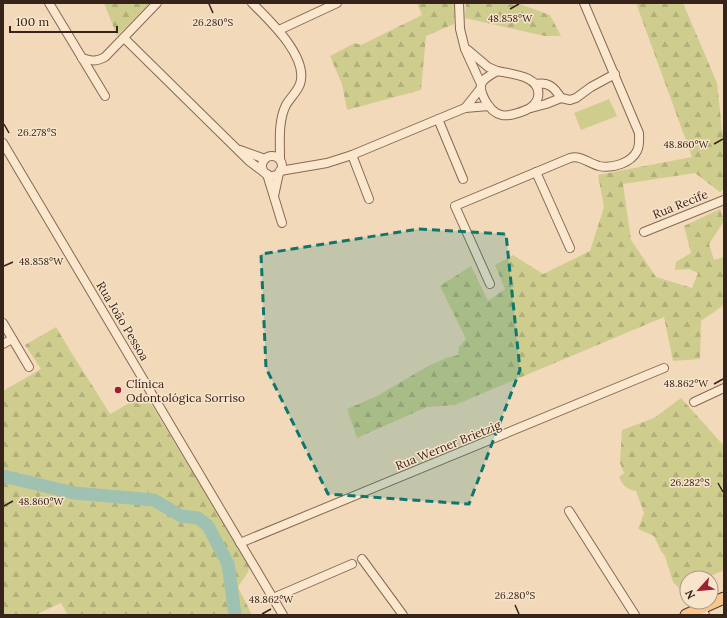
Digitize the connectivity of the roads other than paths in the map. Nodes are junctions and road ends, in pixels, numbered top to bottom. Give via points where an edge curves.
1 (49, 3) edge
2 (157, 3) edge
3 (252, 3) edge
4 (337, 3) edge
5 (459, 3) edge
6 (584, 3) edge
7 (279, 30) junction
8 (124, 38) junction
9 (466, 49) junction
10 (82, 58) junction
11 (497, 72) junction
12 (615, 74) junction
13 (535, 84) junction
14 (481, 86) junction
15 (105, 96) dead end
16 (560, 98) junction
17 (489, 106) junction
18 (465, 108) junction
19 (531, 108) junction
20 (438, 119) junction
21 (280, 137) junction
22 (3, 143) edge
23 (239, 150) junction
24 (352, 155) junction
25 (268, 157) junction
26 (280, 166) junction
27 (536, 172) junction
28 (266, 174) junction
29 (463, 179) dead end
30 (274, 199) junction
31 (369, 199) dead end
32 (724, 200) edge
33 (282, 223) dead end
34 (644, 232) dead end
35 (570, 248) dead end
36 (490, 284) dead end
37 (3, 324) edge
38 (12, 339) junction
39 (3, 344) edge
40 (29, 367) dead end
41 (664, 368) dead end
42 (724, 388) edge
43 (694, 402) dead end
44 (569, 511) dead end
45 (240, 543) junction
46 (362, 559) dead end
47 (352, 564) dead end
48 (273, 598) junction
49 (724, 598) edge
50 (704, 611) edge
51 (283, 615) edge
52 (403, 615) edge
53 (635, 615) edge
54 (686, 615) edge

1 - 10 street
2 - 8 street
3 - 7 street
4 - 7 street
5 - 9 street via 460,29
6 - 12 street
7 - 21 street via 295,55 301,77 297,90 282,116
8 - 10 street via 99,60 93,62
8 - 23 street
9 - 11 street
9 - 14 street
10 - 15 street
11 - 13 street via 515,74
11 - 14 street
12 - 16 street via 576,98
12 - 27 street via 639,133 638,150 632,158 612,167 605,167 575,157
13 - 16 street via 549,84 556,89
13 - 19 street via 539,92
14 - 17 street via 482,94
14 - 18 street
16 - 19 street
17 - 18 street
17 - 19 street via 498,115 509,116
18 - 20 street
20 - 24 street
20 - 29 street
21 - 25 street
21 - 26 street
22 - 45 street, Rua João Pessoa
23 - 25 street
23 - 28 street
24 - 26 street via 327,163
24 - 31 street
25 - 26 street via 274,156
25 - 28 street via 262,164
26 - 28 street via 274,176
26 - 30 street
27 - 35 street
27 - 36 street via 455,206
28 - 30 street
30 - 33 street
32 - 34 street, Rua Recife
37 - 38 street
38 - 39 street
38 - 40 street
41 - 45 street, Rua Werner Brietzig
42 - 43 street
44 - 53 street
45 - 48 street, Rua João Pessoa
46 - 52 street
47 - 48 street
48 - 51 street, Rua João Pessoa
49 - 50 main road
50 - 54 main road

